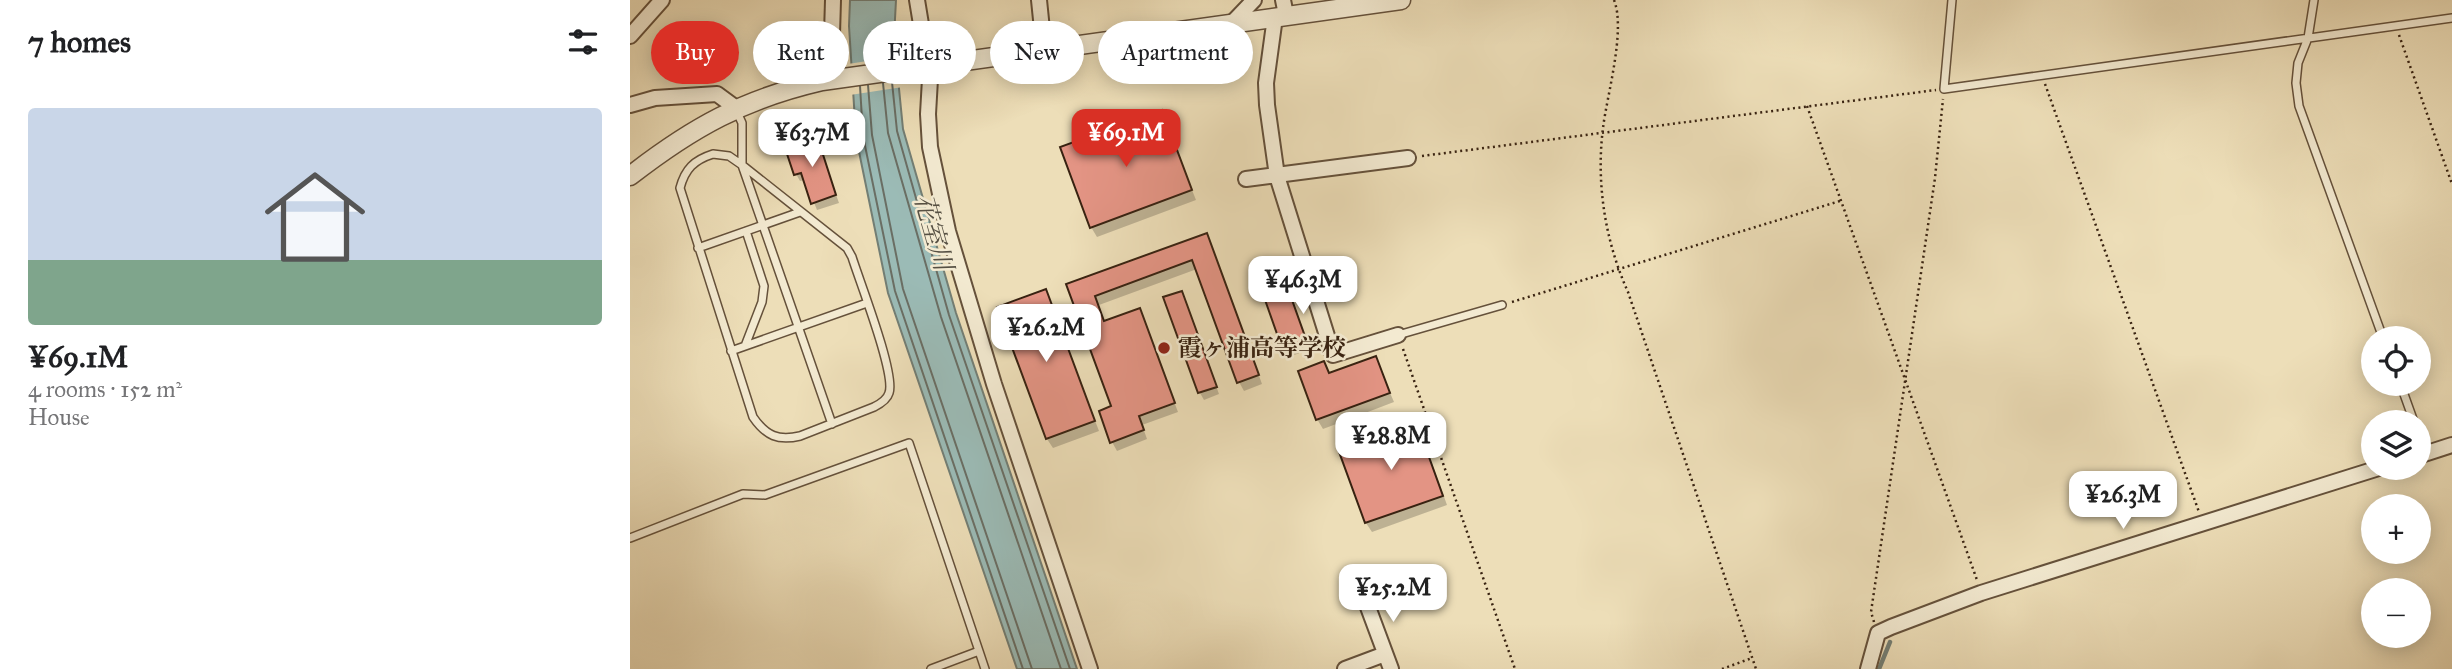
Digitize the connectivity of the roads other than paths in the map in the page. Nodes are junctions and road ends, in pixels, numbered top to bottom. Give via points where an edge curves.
1 (662, 0) edge
2 (833, 0) edge
3 (917, 0) edge
4 (1039, 0) edge
5 (1254, 0) edge
6 (1401, 0) edge
7 (1952, 0) edge
8 (2314, 0) edge
9 (1281, 11) edge
10 (2452, 18) edge
11 (832, 21) edge
12 (918, 21) edge
13 (1041, 21) edge
14 (1234, 21) edge
15 (1240, 21) edge
16 (630, 36) edge
17 (2308, 38) junction
18 (814, 84) edge
19 (923, 84) edge
20 (630, 105) edge
21 (736, 108) junction
22 (1408, 158) road end
23 (742, 165) junction
24 (630, 176) edge
25 (1277, 176) junction
26 (1246, 178) dead end
27 (800, 212) junction
28 (763, 225) junction
29 (746, 231) junction
30 (698, 248) junction
31 (867, 303) junction
32 (1502, 304) road end
33 (2379, 326) edge
34 (798, 327) junction
35 (1398, 335) joint
36 (745, 346) junction
37 (731, 351) junction
38 (832, 424) junction
39 (2452, 445) edge
40 (2431, 452) edge
41 (2361, 474) edge
42 (630, 538) edge
43 (1362, 591) dead end
44 (979, 651) junction
45 (1385, 654) junction
46 (931, 669) edge
47 (985, 669) edge
48 (1090, 669) edge
49 (1345, 669) edge
50 (1391, 669) edge
51 (1868, 669) edge

1 - 16 street
2 - 11 street
3 - 12 street
4 - 13 street
5 - 14 street
6 - 9 street
7 - 17 lane via 1944,89
8 - 17 lane
9 - 15 street
9 - 25 street via 1266,94
10 - 17 lane
17 - 33 lane via 2298,63 2299,106
18 - 21 street
19 - 48 street via 930,147 948,231
20 - 21 street via 654,98 717,94
21 - 23 lane via 742,124
21 - 24 street via 680,139
22 - 25 street
23 - 27 lane
23 - 28 lane
23 - 30 lane via 729,156 713,154 692,164 683,176 682,202
25 - 26 street
25 - 35 street via 1333,355
27 - 28 lane
27 - 31 lane via 847,248
28 - 29 lane
28 - 34 lane
29 - 30 lane
29 - 36 lane via 764,286
30 - 37 lane
31 - 34 lane
31 - 38 lane via 888,368 890,392 874,407
32 - 35 lane
34 - 36 lane
34 - 38 lane
36 - 37 lane
37 - 38 lane via 753,417 762,430 774,438 788,439
39 - 40 street
41 - 51 street via 1981,593 1878,633
42 - 44 lane via 743,494 765,495 909,443
43 - 45 street
44 - 46 lane
44 - 47 lane
45 - 49 street
45 - 50 street

